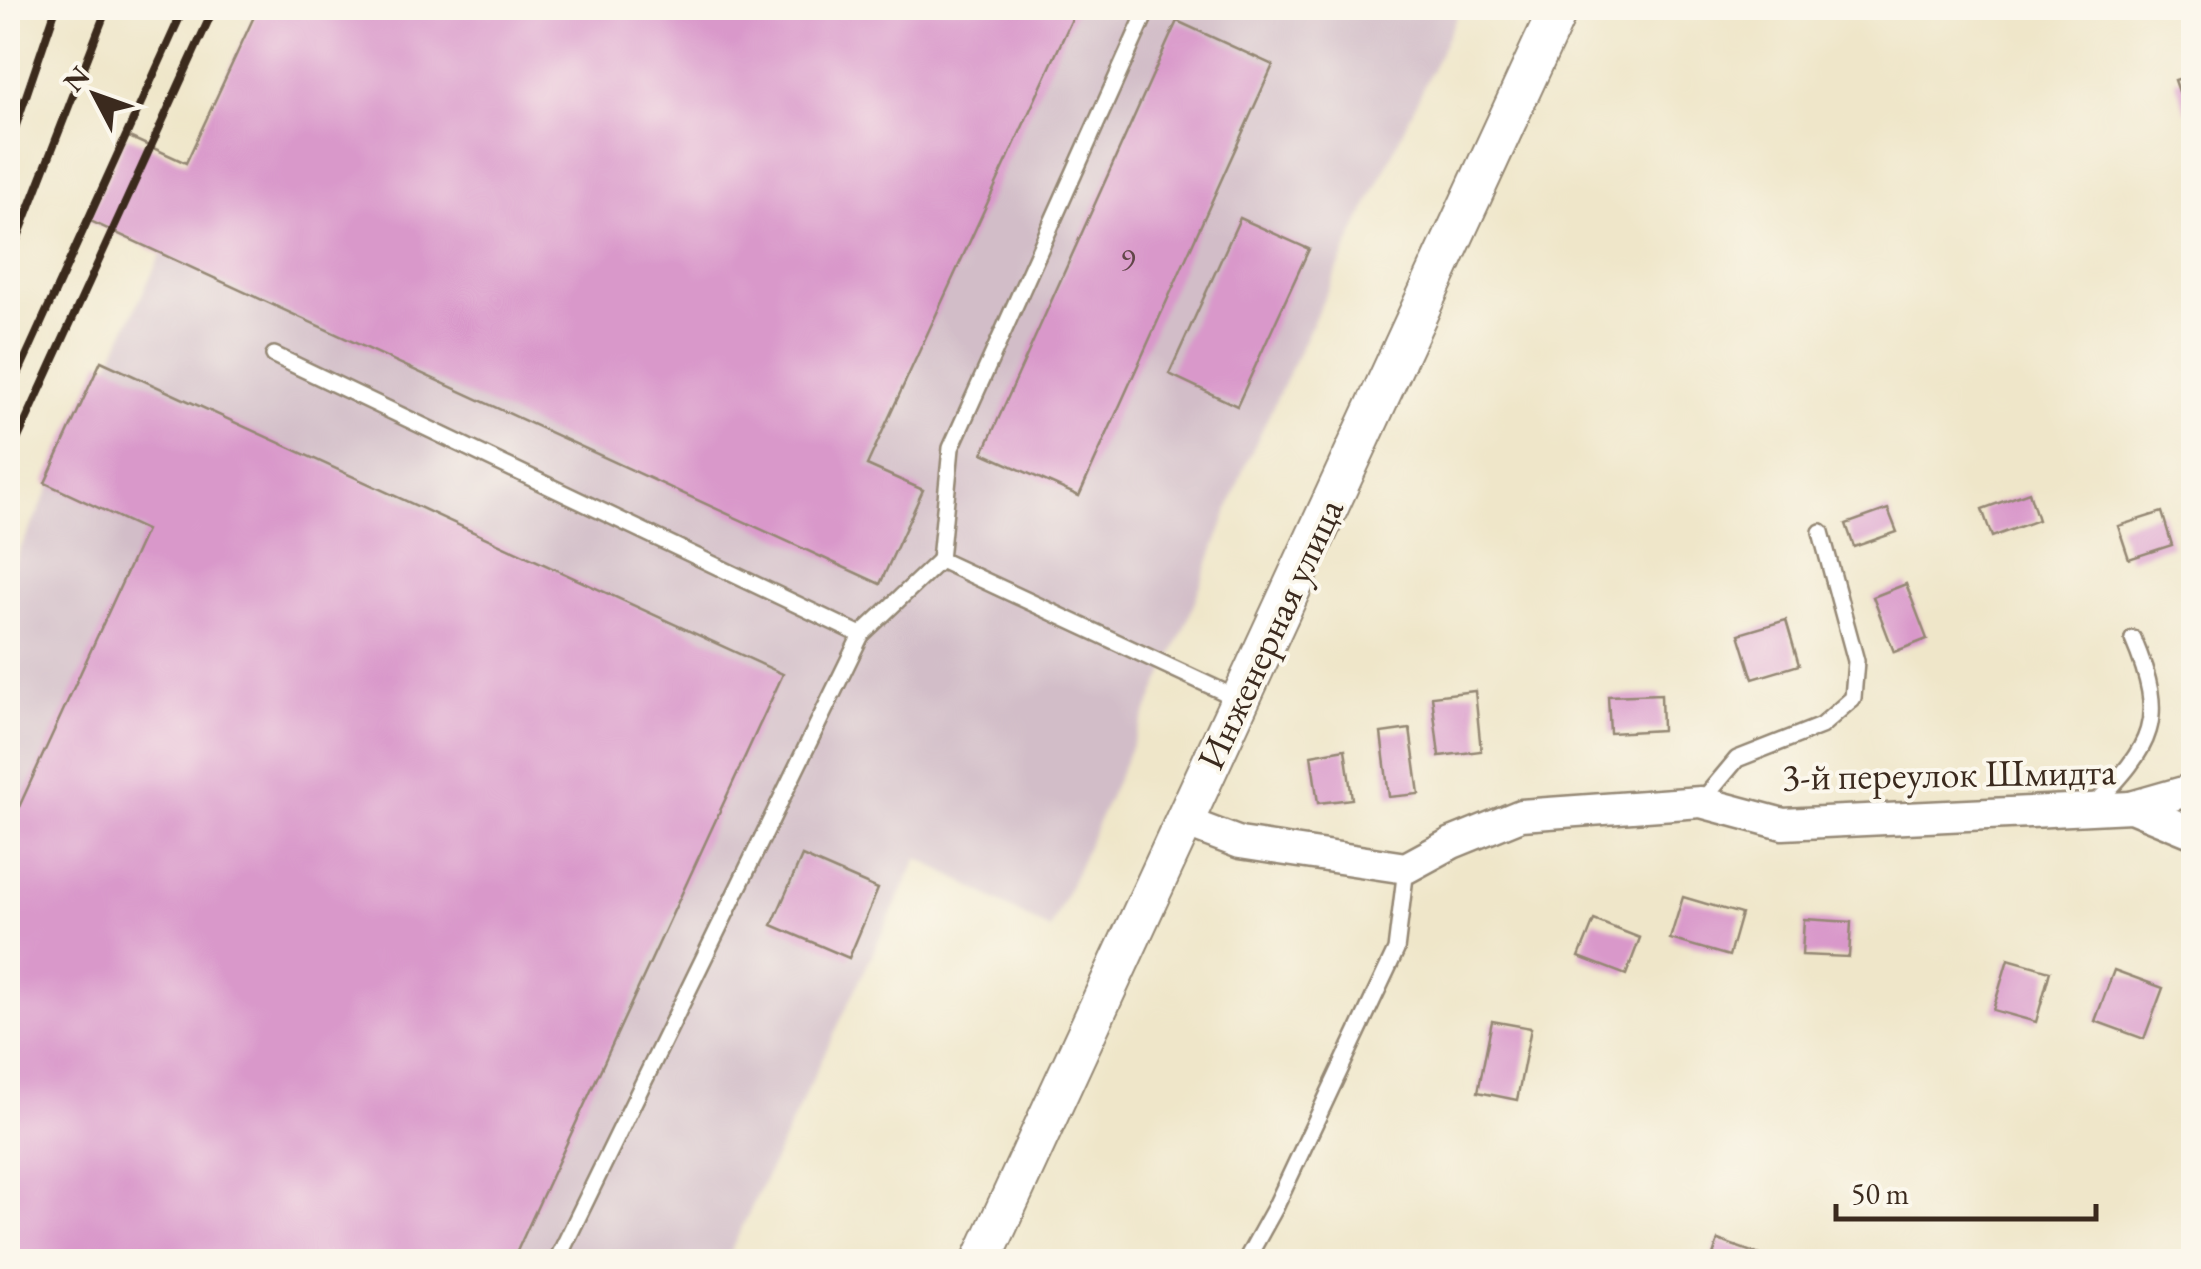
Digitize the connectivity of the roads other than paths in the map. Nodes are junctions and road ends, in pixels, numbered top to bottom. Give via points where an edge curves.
1 (1148, 8) edge
2 (1559, 8) edge
3 (274, 355) dead end
4 (1821, 532) dead end
5 (940, 560) junction
6 (860, 635) junction
7 (2133, 639) dead end
8 (1241, 700) junction
9 (2194, 789) edge
10 (1700, 802) junction
11 (2131, 807) junction
12 (2090, 809) junction
13 (1182, 821) junction
14 (2194, 833) edge
15 (1406, 868) junction
16 (556, 1262) edge
17 (981, 1262) edge
18 (1245, 1262) edge

1 - 5 lane via 951,448
2 - 8 street, Инженерная улица
3 - 6 lane
4 - 10 lane via 1856,661 1854,698 1821,726 1736,759
5 - 6 lane
5 - 8 lane
6 - 16 lane
7 - 12 lane via 2154,706 2149,733 2131,767
8 - 13 street, Инженерная улица
9 - 11 street
10 - 12 street, 3-й переулок Шмидта via 1783,824
10 - 15 street, 3-й переулок Шмидта via 1521,815
11 - 12 street, 3-й переулок Шмидта
11 - 14 street, 3-й переулок Шмидта
13 - 15 street via 1240,843
13 - 17 street, Инженерная улица
15 - 18 lane via 1396,950

